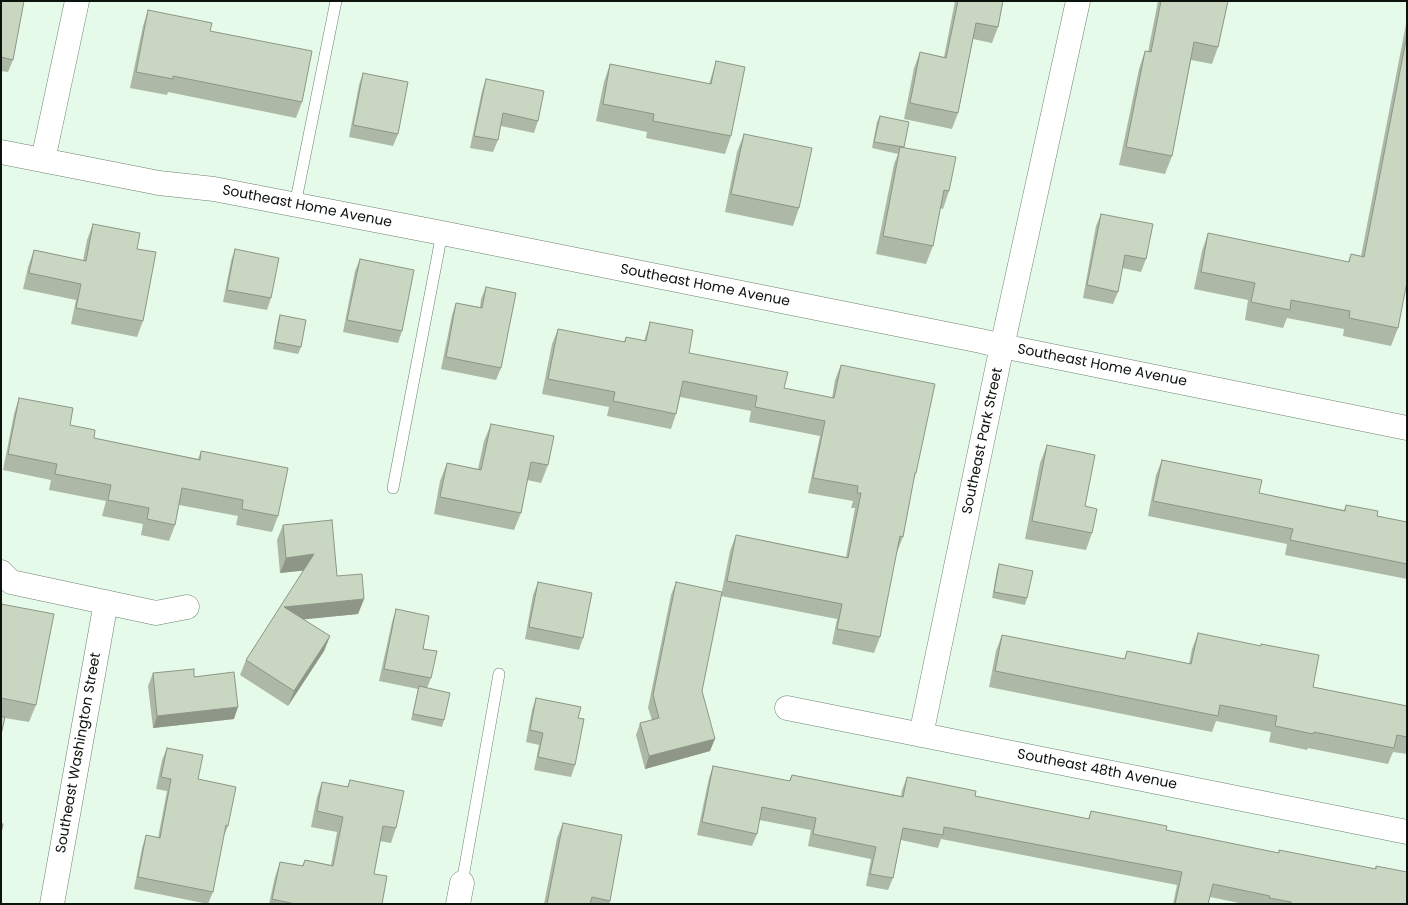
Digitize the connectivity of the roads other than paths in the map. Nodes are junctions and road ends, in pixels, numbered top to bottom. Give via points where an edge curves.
1 (77, 1) edge
2 (336, 1) edge
3 (1078, 1) edge
4 (1, 152) edge
5 (43, 160) junction
6 (295, 205) junction
7 (442, 233) junction
8 (1002, 346) junction
9 (1407, 428) edge
10 (393, 488) dead end
11 (1, 572) edge
12 (106, 602) junction
13 (187, 607) dead end
14 (499, 674) dead end
15 (787, 708) dead end
16 (922, 735) junction
17 (1407, 832) edge
18 (460, 893) edge
19 (52, 904) edge

1 - 5 street
2 - 6 lane
3 - 8 street, Southeast Park Street
4 - 5 street, Southeast Home Avenue
5 - 6 street, Southeast Home Avenue
6 - 7 street, Southeast Home Avenue
7 - 8 street, Southeast Home Avenue
7 - 10 lane
8 - 9 street, Southeast Home Avenue
8 - 16 street, Southeast Park Street
11 - 12 street via 12,582
12 - 13 street via 156,613
12 - 19 street, Southeast Washington Street
14 - 18 lane
15 - 16 street, Southeast 48th Avenue
16 - 17 street, Southeast 48th Avenue

